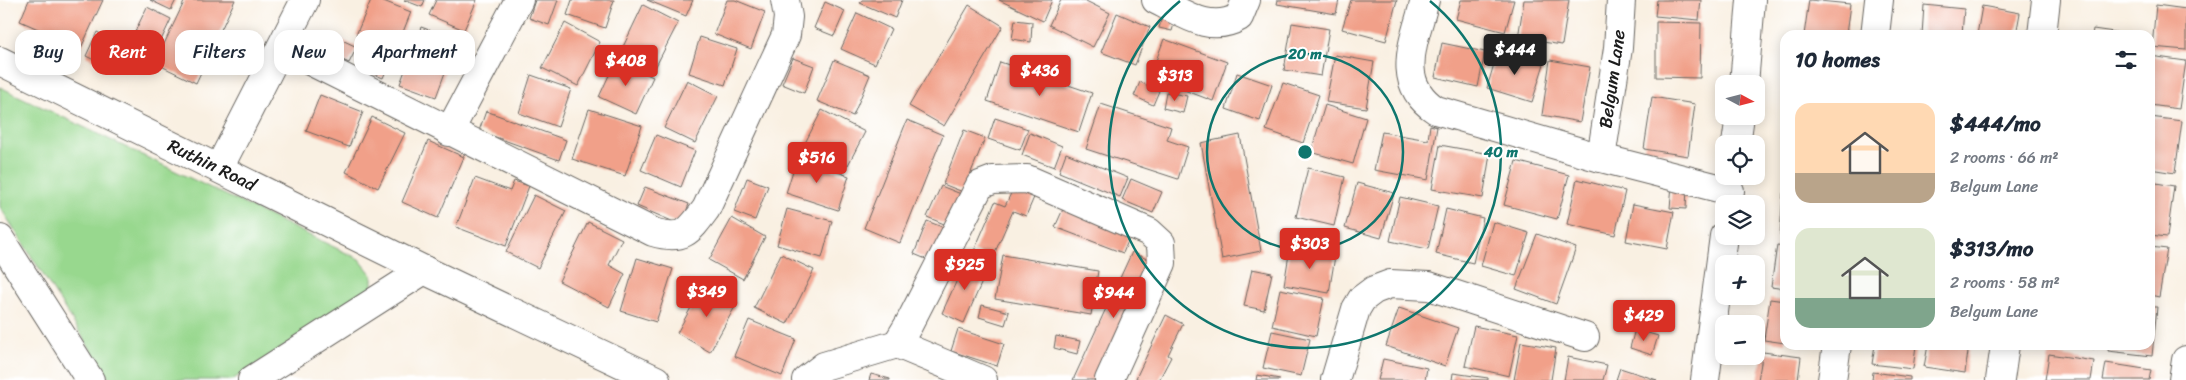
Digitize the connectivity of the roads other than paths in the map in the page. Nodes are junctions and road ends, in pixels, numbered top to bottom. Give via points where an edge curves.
1 (305, 0) edge
2 (519, 0) edge
3 (785, 0) edge
4 (1156, 0) edge
5 (1246, 0) edge
6 (1425, 0) edge
7 (1621, 0) edge
8 (1750, 0) edge
9 (1879, 0) edge
10 (2046, 0) edge
11 (290, 30) edge
12 (1876, 30) edge
13 (2043, 30) edge
14 (0, 61) edge
15 (274, 62) edge
16 (337, 75) edge
17 (1745, 75) edge
18 (450, 132) junction
19 (1601, 158) junction
20 (219, 168) junction
21 (1730, 190) edge
22 (0, 239) edge
23 (1723, 245) edge
24 (424, 270) junction
25 (1585, 337) dead end
26 (896, 344) junction
27 (1836, 350) edge
28 (2004, 350) edge
29 (2186, 360) edge
30 (90, 380) edge
31 (252, 380) edge
32 (656, 380) edge
33 (806, 380) edge
34 (984, 380) edge
35 (1109, 380) edge
36 (1335, 380) edge
37 (1705, 380) edge
38 (1832, 380) edge
39 (2000, 380) edge
40 (2183, 380) edge

1 - 11 street
2 - 18 street
3 - 18 street via 788,17 786,35 706,208 693,227 681,236 653,232
4 - 5 street via 1195,20 1222,25 1239,17
6 - 19 street via 1410,70 1412,86 1428,104 1436,110
7 - 19 street, Belgum Lane via 1618,48
8 - 17 street
9 - 12 street
10 - 13 street
14 - 20 street, Ruthin Road
15 - 20 street
16 - 18 street
19 - 21 street
20 - 24 street, Ruthin Road
22 - 30 street
23 - 37 street
24 - 31 street
24 - 32 street, Ruthin Road
25 - 36 street via 1429,286 1390,284 1374,290 1356,308
26 - 33 street via 824,366
26 - 34 street
26 - 35 street via 980,185 993,180 1027,179 1149,232 1161,243 1162,264
27 - 38 street
28 - 39 street
29 - 40 street

